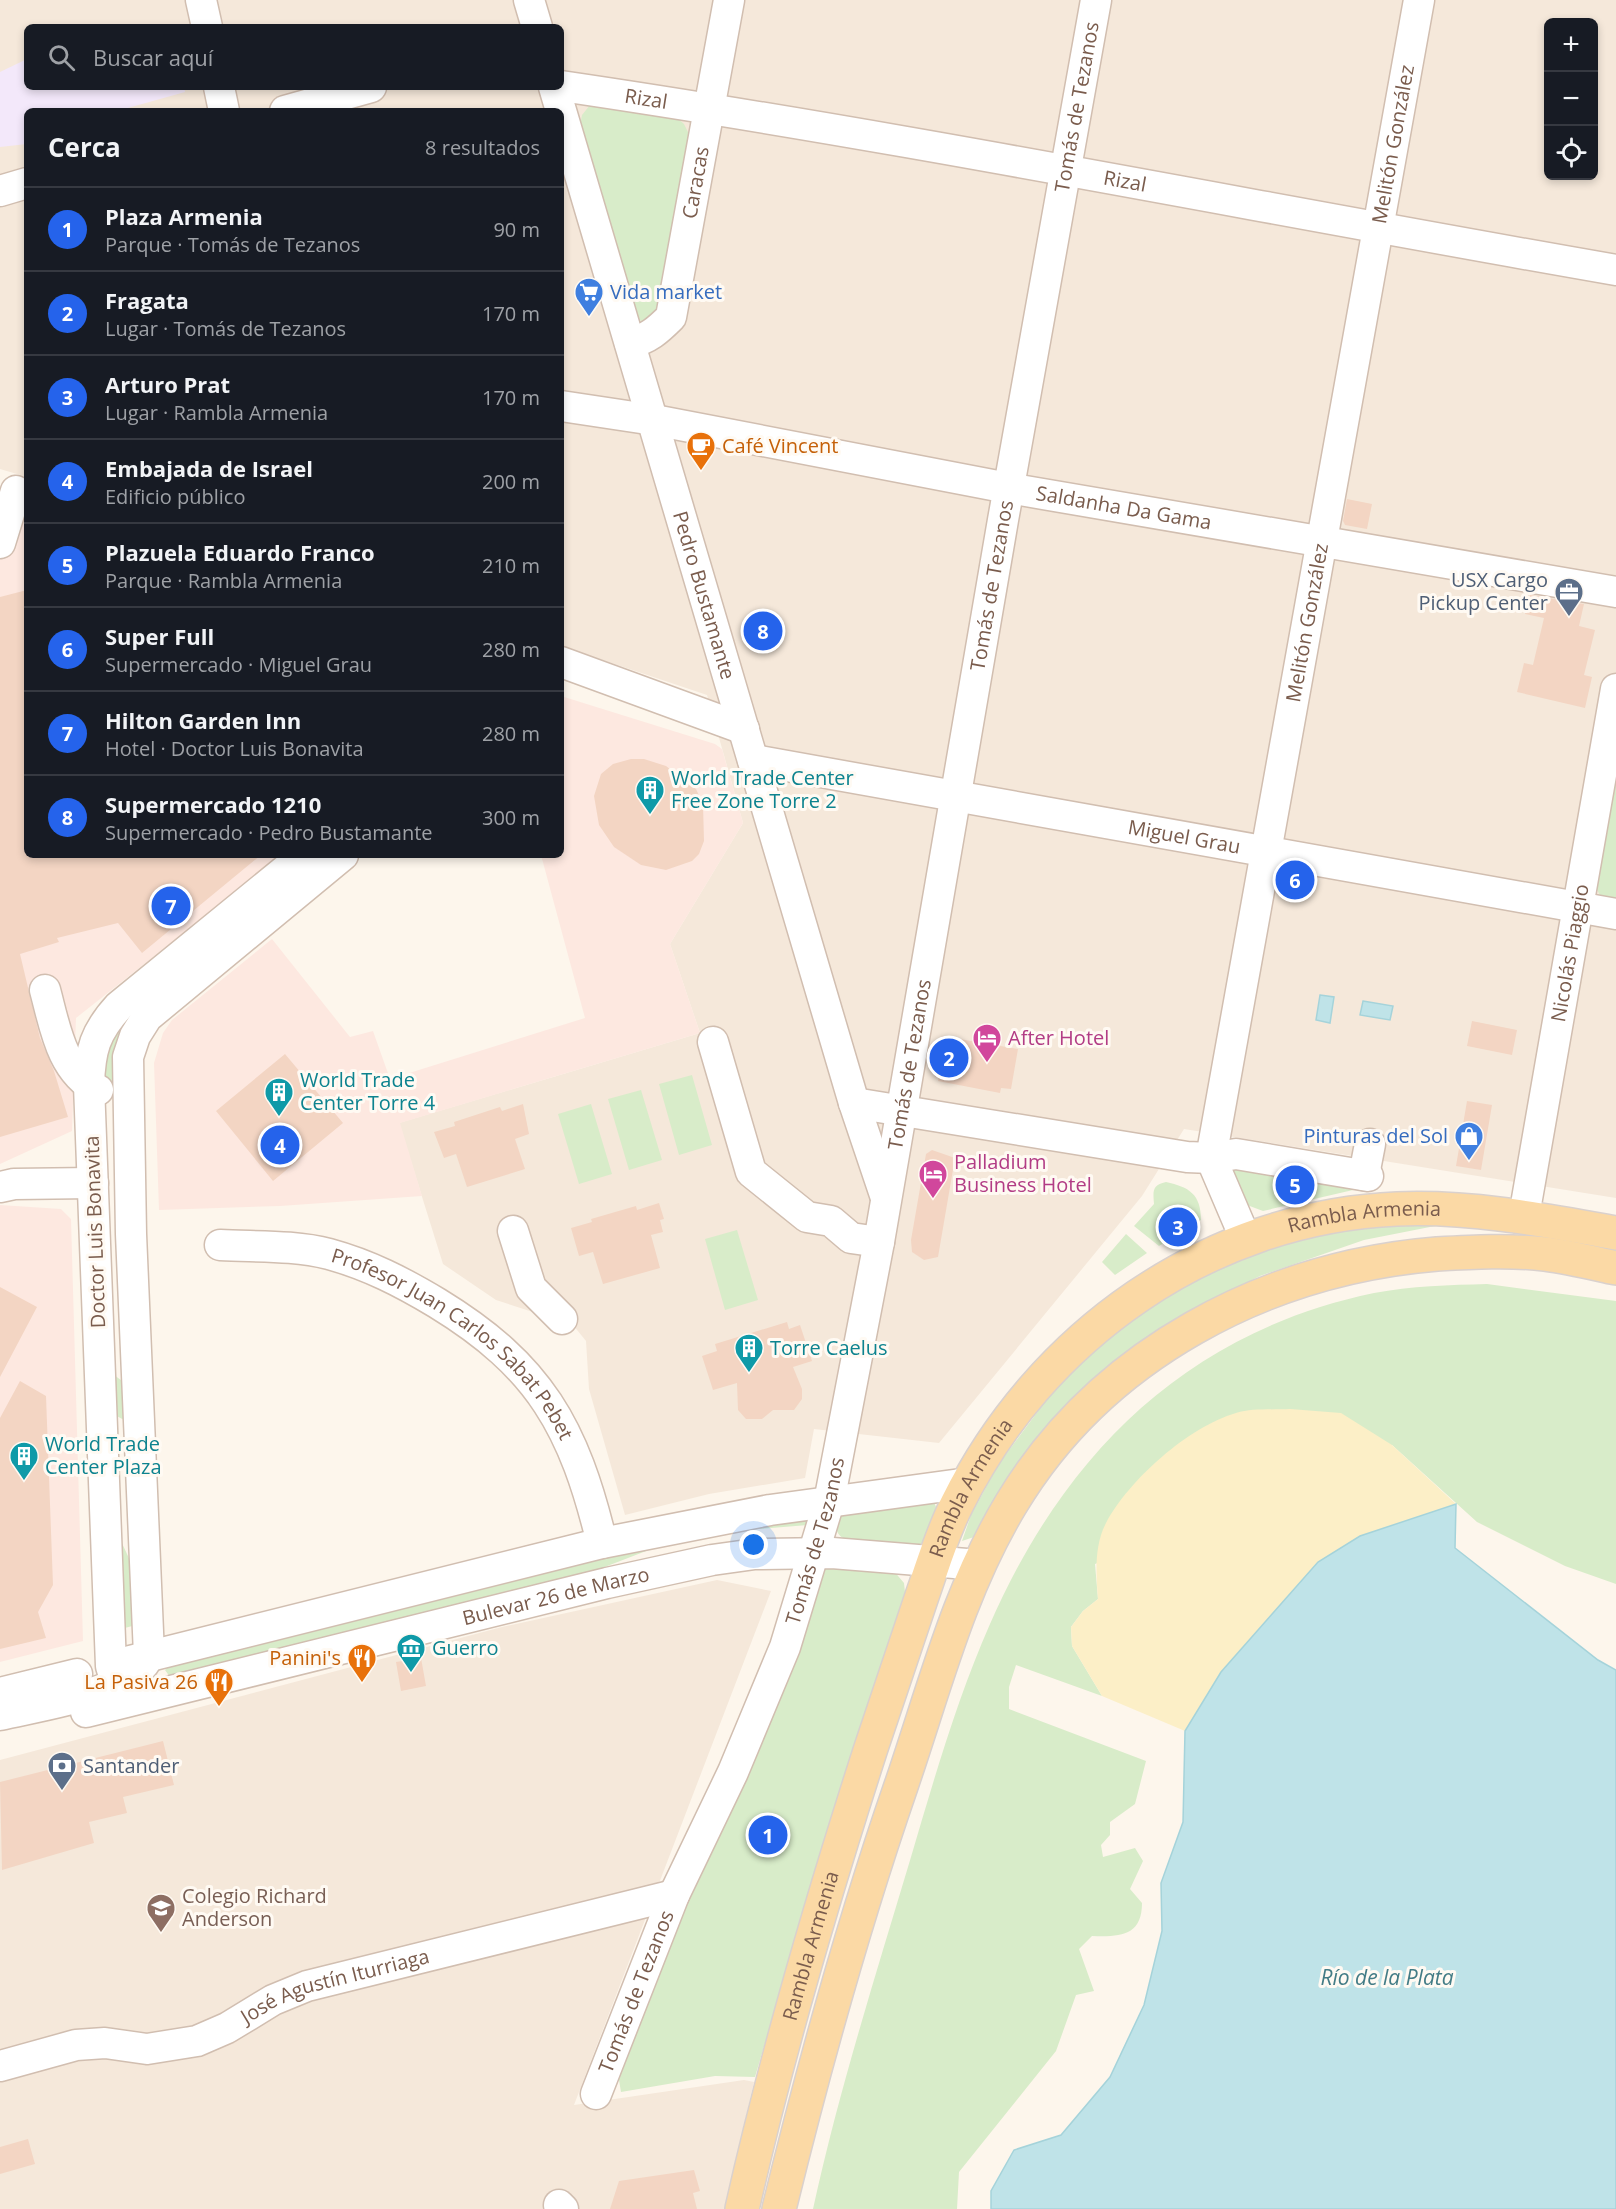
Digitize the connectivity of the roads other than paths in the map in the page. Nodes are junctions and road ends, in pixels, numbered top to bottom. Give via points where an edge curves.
1 (201, 0) edge
2 (529, 0) edge
3 (729, 0) edge
4 (1096, 0) edge
5 (1419, 0) edge
6 (206, 24) edge
7 (536, 24) edge
8 (564, 86) edge
9 (220, 90) edge
10 (359, 90) edge
11 (555, 90) edge
12 (223, 108) edge
13 (296, 108) edge
14 (560, 108) edge
15 (710, 109) junction
16 (564, 121) edge
17 (1065, 170) junction
18 (24, 184) edge
19 (0, 191) edge
20 (1376, 229) junction
21 (1616, 270) edge
22 (630, 344) junction
23 (564, 406) edge
24 (654, 420) junction
25 (1008, 488) junction
26 (14, 490) edge
27 (0, 543) edge
28 (1321, 543) junction
29 (1616, 592) edge
30 (564, 663) edge
31 (1616, 688) edge
32 (744, 729) junction
33 (753, 760) junction
34 (955, 794) junction
35 (1265, 853) junction
36 (300, 858) edge
37 (339, 858) edge
38 (1577, 907) junction
39 (1616, 914) edge
40 (45, 990) dead end
41 (713, 1042) dead end
42 (89, 1085) junction
43 (854, 1103) junction
44 (902, 1110) junction
45 (1370, 1144) dead end
46 (1211, 1158) junction
47 (93, 1183) junction
48 (0, 1187) edge
49 (886, 1198) junction
50 (1524, 1216) junction
51 (513, 1231) dead end
52 (1616, 1233) edge
53 (1246, 1240) junction
54 (879, 1242) junction
55 (220, 1245) dead end
56 (1616, 1268) edge
57 (133, 1277) junction
58 (97, 1281) junction
59 (1299, 1281) junction
60 (562, 1319) dead end
61 (138, 1374) junction
62 (103, 1424) junction
63 (968, 1483) junction
64 (828, 1502) junction
65 (602, 1543) junction
66 (814, 1553) junction
67 (144, 1555) junction
68 (934, 1562) junction
69 (979, 1565) junction
70 (148, 1655) junction
71 (116, 1684) junction
72 (0, 1693) edge
73 (0, 1715) edge
74 (0, 1734) edge
75 (674, 1895) junction
76 (0, 2066) edge
77 (596, 2094) dead end
78 (742, 2209) edge
79 (779, 2209) edge

1 - 6 street
2 - 7 street
3 - 15 street, Caracas
4 - 17 street, Tomás de Tezanos
5 - 20 street, Melitón González
8 - 15 street, Rizal
9 - 12 street
10 - 13 street
11 - 14 street, Pedro Bustamante
15 - 17 street, Rizal
15 - 22 street, Caracas via 671,317 656,333
16 - 22 street, Pedro Bustamante
17 - 20 street, Rizal
17 - 25 street, Tomás de Tezanos
18 - 19 street
20 - 21 street, Rizal
20 - 28 street, Melitón González
22 - 24 street, Pedro Bustamante
23 - 24 street, Saldanha Da Gama
24 - 25 street, Saldanha Da Gama
24 - 32 street, Pedro Bustamante
25 - 28 street, Saldanha Da Gama
25 - 34 street, Tomás de Tezanos
26 - 27 street
28 - 29 street, Saldanha Da Gama
28 - 35 street, Melitón González
30 - 32 street
31 - 38 street, Nicolás Piaggio
32 - 33 street, Pedro Bustamante
33 - 34 street, Miguel Grau
33 - 43 street, Pedro Bustamante
34 - 35 street, Miguel Grau
34 - 44 street, Tomás de Tezanos
35 - 38 street, Miguel Grau
35 - 46 street, Melitón González
36 - 42 street, Doctor Luis Bonavita via 119,1006 98,1033 90,1053
37 - 57 street, Doctor Luis Bonavita via 147,1017 135,1036 128,1057
38 - 39 street, Miguel Grau
38 - 50 street, Nicolás Piaggio
40 - 42 street via 62,1054
41 - 54 street via 751,1172 807,1217 831,1221 851,1238
42 - 47 street, Doctor Luis Bonavita
42 - 57 street via 101,1092 110,1105 116,1252
43 - 44 street
43 - 49 street, Pedro Bustamante
44 - 46 street
44 - 49 street, Tomás de Tezanos
45 - 46 street via 1366,1176 1236,1154
46 - 53 street
47 - 48 street
47 - 58 street, Doctor Luis Bonavita
49 - 54 street, Tomás de Tezanos
50 - 52 main road, Rambla Armenia
50 - 53 main road, Rambla Armenia via 1395,1209 1318,1220
50 - 59 main road via 1511,1231 1498,1235 1441,1233 1388,1242
51 - 60 street via 531,1288
53 - 63 main road, Rambla Armenia via 1151,1285 1089,1332 1019,1404
54 - 64 street, Tomás de Tezanos
55 - 65 street, Profesor Juan Carlos Sabat Pebet via 327,1254 394,1277 470,1324 520,1367 564,1428 585,1479
56 - 59 main road, Rambla Armenia via 1546,1254 1469,1252 1362,1263
57 - 61 street, Doctor Luis Bonavita
58 - 61 street via 112,1300 118,1369 125,1374
58 - 62 street, Doctor Luis Bonavita
59 - 69 main road, Rambla Armenia via 1235,1305 1193,1327 1114,1383 1040,1462 1012,1502
61 - 67 street, Doctor Luis Bonavita
62 - 67 street via 114,1424 122,1430 126,1524
62 - 71 street, Doctor Luis Bonavita
63 - 64 street, Bulevar 26 de Marzo
63 - 68 main road, Rambla Armenia
64 - 65 street, Bulevar 26 de Marzo
64 - 66 street, Tomás de Tezanos
65 - 70 street, Bulevar 26 de Marzo
66 - 68 street, Bulevar 26 de Marzo
66 - 71 street, Bulevar 26 de Marzo via 755,1554 662,1570
66 - 75 street, Tomás de Tezanos via 769,1689
67 - 70 street, Doctor Luis Bonavita
68 - 69 street, Bulevar 26 de Marzo
68 - 78 main road, Rambla Armenia via 842,1839 796,1993
69 - 79 main road, Rambla Armenia via 929,1694 846,1950
70 - 71 street, Bulevar 26 de Marzo
71 - 72 street, Bulevar 26 de Marzo
71 - 73 street, Bulevar 26 de Marzo
71 - 74 street, Bulevar 26 de Marzo
75 - 76 street, José Agustín Iturriaga via 307,1986 197,2041 147,2049 105,2043 76,2045
75 - 77 street, Tomás de Tezanos

